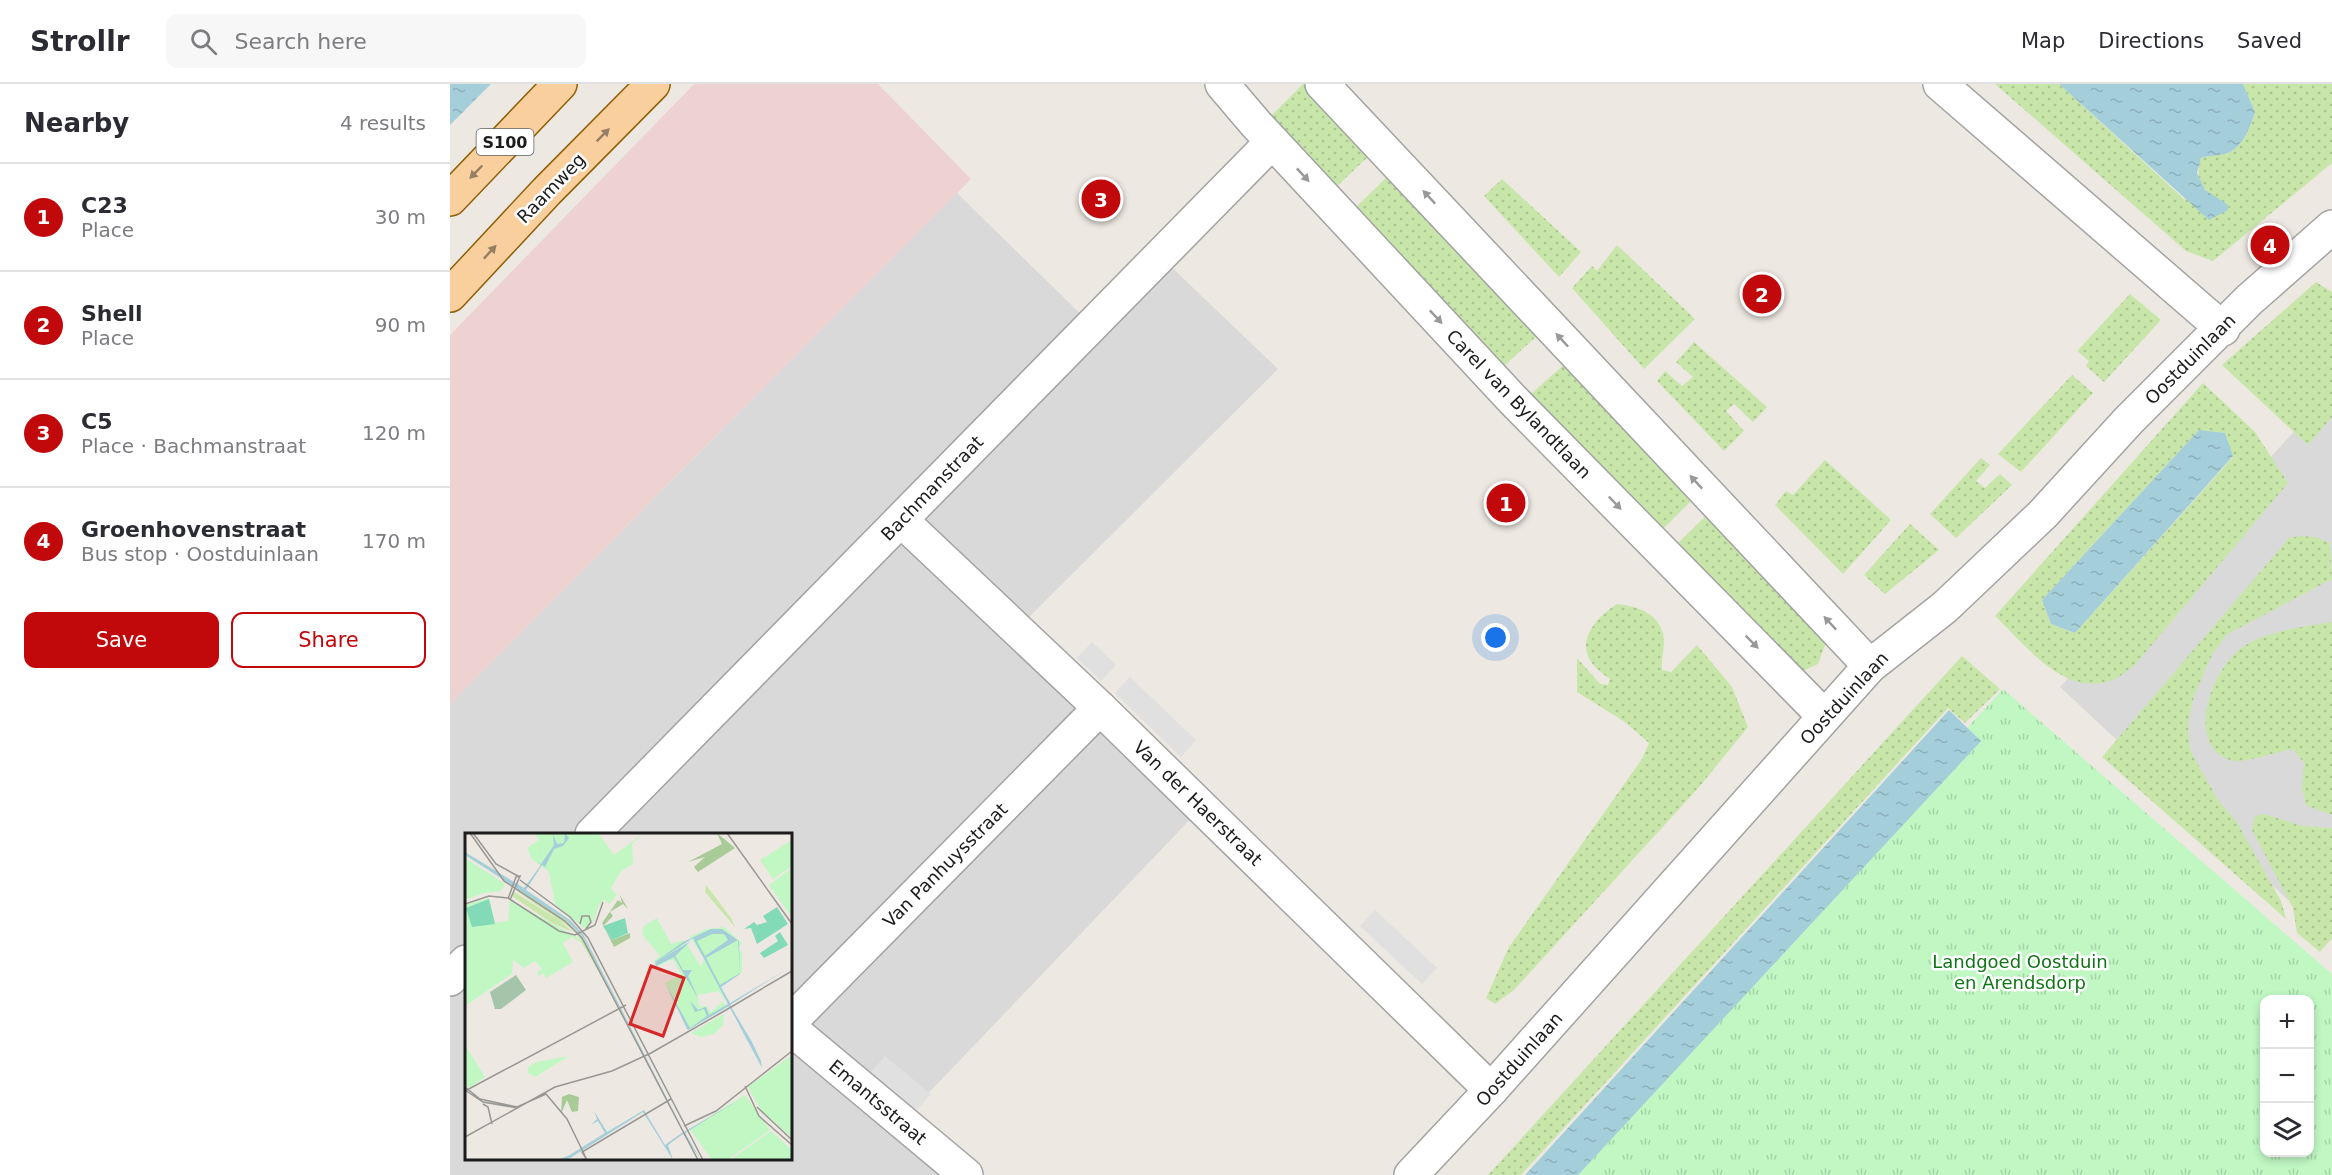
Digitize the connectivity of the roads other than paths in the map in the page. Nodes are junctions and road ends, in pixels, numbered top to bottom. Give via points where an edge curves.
1 (560, 84) edge
2 (654, 84) edge
3 (1222, 84) edge
4 (1322, 84) edge
5 (1940, 84) edge
6 (1272, 142) junction
7 (450, 199) edge
8 (2332, 226) edge
9 (450, 295) edge
10 (2223, 329) junction
11 (901, 520) junction
12 (1870, 666) junction
13 (1100, 708) junction
14 (1824, 716) junction
15 (593, 833) edge
16 (465, 963) edge
17 (450, 979) edge
18 (792, 1020) edge
19 (792, 1030) edge
20 (1491, 1090) junction
21 (966, 1175) edge
22 (1411, 1175) edge

1 -> 7 main road, S100
9 -> 2 main road, Raamweg
3 - 6 street, Carel van Bylandtlaan
12 -> 4 street
5 - 10 street
6 - 11 street, Bachmanstraat
6 -> 14 street, Carel van Bylandtlaan via 1514,400
8 - 10 street, Oostduinlaan via 2249,300
10 - 12 street, Oostduinlaan via 2129,420 2043,514 1945,607
11 - 13 street, Van der Haerstraat
11 - 15 street, Bachmanstraat
12 - 14 street, Oostduinlaan
13 - 18 street, Van Panhuysstraat
13 - 20 street, Van der Haerstraat
14 - 20 street, Oostduinlaan
16 - 17 street
19 - 21 street, Emantsstraat
20 - 22 street, Oostduinlaan

